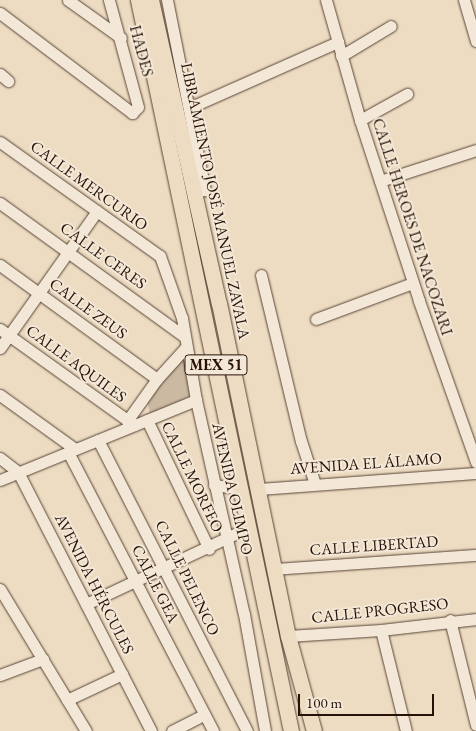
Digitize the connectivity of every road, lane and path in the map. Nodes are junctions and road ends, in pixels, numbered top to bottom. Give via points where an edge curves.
1 (68, 0) edge
2 (109, 0) edge
3 (138, 0) edge
4 (151, 0) edge
5 (167, 0) edge
6 (327, 0) edge
7 (464, 0) edge
8 (0, 14) edge
9 (391, 26) dead end
10 (121, 38) junction
11 (476, 41) edge
12 (338, 42) junction
13 (341, 56) junction
14 (407, 94) dead end
15 (190, 107) junction
16 (360, 120) junction
17 (0, 142) edge
18 (476, 150) edge
19 (380, 181) junction
20 (199, 190) junction
21 (0, 203) edge
22 (97, 211) junction
23 (69, 250) junction
24 (160, 256) joint
25 (0, 265) edge
26 (261, 275) dead end
27 (413, 283) junction
28 (38, 294) junction
29 (316, 319) dead end
30 (5, 332) edge
31 (186, 342) junction
32 (0, 348) edge
33 (156, 379) junction
34 (0, 395) edge
35 (196, 400) junction
36 (147, 420) junction
37 (130, 423) junction
38 (98, 440) junction
39 (71, 451) junction
40 (0, 458) edge
41 (476, 462) edge
42 (18, 472) junction
43 (476, 473) edge
44 (0, 480) edge
45 (315, 484) junction
46 (214, 485) junction
47 (242, 489) junction
48 (258, 489) junction
49 (250, 528) junction
50 (226, 540) junction
51 (209, 549) junction
52 (476, 555) edge
53 (165, 569) junction
54 (274, 569) junction
55 (135, 582) junction
56 (0, 589) edge
57 (86, 604) junction
58 (476, 619) edge
59 (450, 620) junction
60 (381, 630) junction
61 (288, 636) junction
62 (43, 660) junction
63 (122, 674) junction
64 (0, 675) edge
65 (67, 700) junction
66 (204, 715) junction
67 (476, 725) edge
68 (86, 731) edge
69 (151, 731) edge
70 (172, 731) edge
71 (212, 731) edge
72 (247, 731) edge
73 (265, 731) edge
74 (291, 731) edge
75 (314, 731) edge
76 (406, 731) edge

1 - 10 street
2 - 10 street, HADES
3 - 47 main road, LIBRAMIENTO JOSÉ MANUEL ZAVALA / MEX 51
4 - 20 main road, LIBRAMIENTO JOSÉ MANUEL ZAVALA / MEX 51
5 - 15 street
6 - 12 street, CALLE HEROES DE NACOZARI
7 - 11 street
8 - 10 street, HADES via 132,113 138,107
9 - 13 street
12 - 13 street, CALLE HEROES DE NACOZARI
12 - 15 street
13 - 16 street, CALLE HEROES DE NACOZARI
14 - 16 street
15 - 20 street
16 - 19 street, CALLE HEROES DE NACOZARI
17 - 22 street, CALLE MERCURIO
18 - 19 street
19 - 27 street, CALLE HEROES DE NACOZARI
20 - 48 main road, LIBRAMIENTO JOSÉ MANUEL ZAVALA / MEX 51
21 - 23 street, CALLE CERES
22 - 23 street
22 - 24 street, CALLE MERCURIO
23 - 28 street
23 - 31 street, CALLE CERES
24 - 31 street, AVENIDA OLIMPO
25 - 28 street, CALLE ZEUS
26 - 45 street via 301,441
27 - 29 street
27 - 41 street, CALLE HEROES DE NACOZARI
28 - 30 street
28 - 33 street, CALLE ZEUS
30 - 32 street
30 - 37 street, CALLE AQUILES
31 - 33 street
31 - 35 street, AVENIDA OLIMPO
33 - 37 street
34 - 39 street
35 - 36 street
35 - 46 street, AVENIDA OLIMPO
36 - 37 street
36 - 51 street, CALLE MORFEO
37 - 38 street
38 - 39 street
38 - 53 street, CALLE PELENCO
39 - 42 street
39 - 55 street, CALLE GEA
40 - 42 street, AVENIDA HÉRCULES
42 - 44 street
42 - 57 street, AVENIDA HÉRCULES
43 - 45 street, AVENIDA EL ÁLAMO
45 - 48 street, AVENIDA EL ÁLAMO
46 - 47 street
46 - 50 street, AVENIDA OLIMPO
47 - 49 main road, LIBRAMIENTO JOSÉ MANUEL ZAVALA / MEX 51
48 - 54 main road, LIBRAMIENTO JOSÉ MANUEL ZAVALA / MEX 51
49 - 50 street
49 - 74 main road, LIBRAMIENTO JOSÉ MANUEL ZAVALA / MEX 51
50 - 51 street
50 - 73 street, AVENIDA OLIMPO
51 - 53 street
52 - 54 street, CALLE LIBERTAD
53 - 55 street
53 - 72 street, CALLE PELENCO
54 - 61 main road, LIBRAMIENTO JOSÉ MANUEL ZAVALA / MEX 51
55 - 57 street
55 - 66 street, CALLE GEA
56 - 62 street
57 - 63 street, AVENIDA HÉRCULES
58 - 59 street, CALLE PROGRESO
59 - 60 street, CALLE PROGRESO
59 - 67 street
60 - 61 street, CALLE PROGRESO
60 - 76 street
61 - 75 main road, LIBRAMIENTO JOSÉ MANUEL ZAVALA / MEX 51
62 - 64 street
62 - 65 street
63 - 65 street
63 - 69 street, AVENIDA HÉRCULES
65 - 68 street
66 - 70 street
66 - 71 street, CALLE GEA

